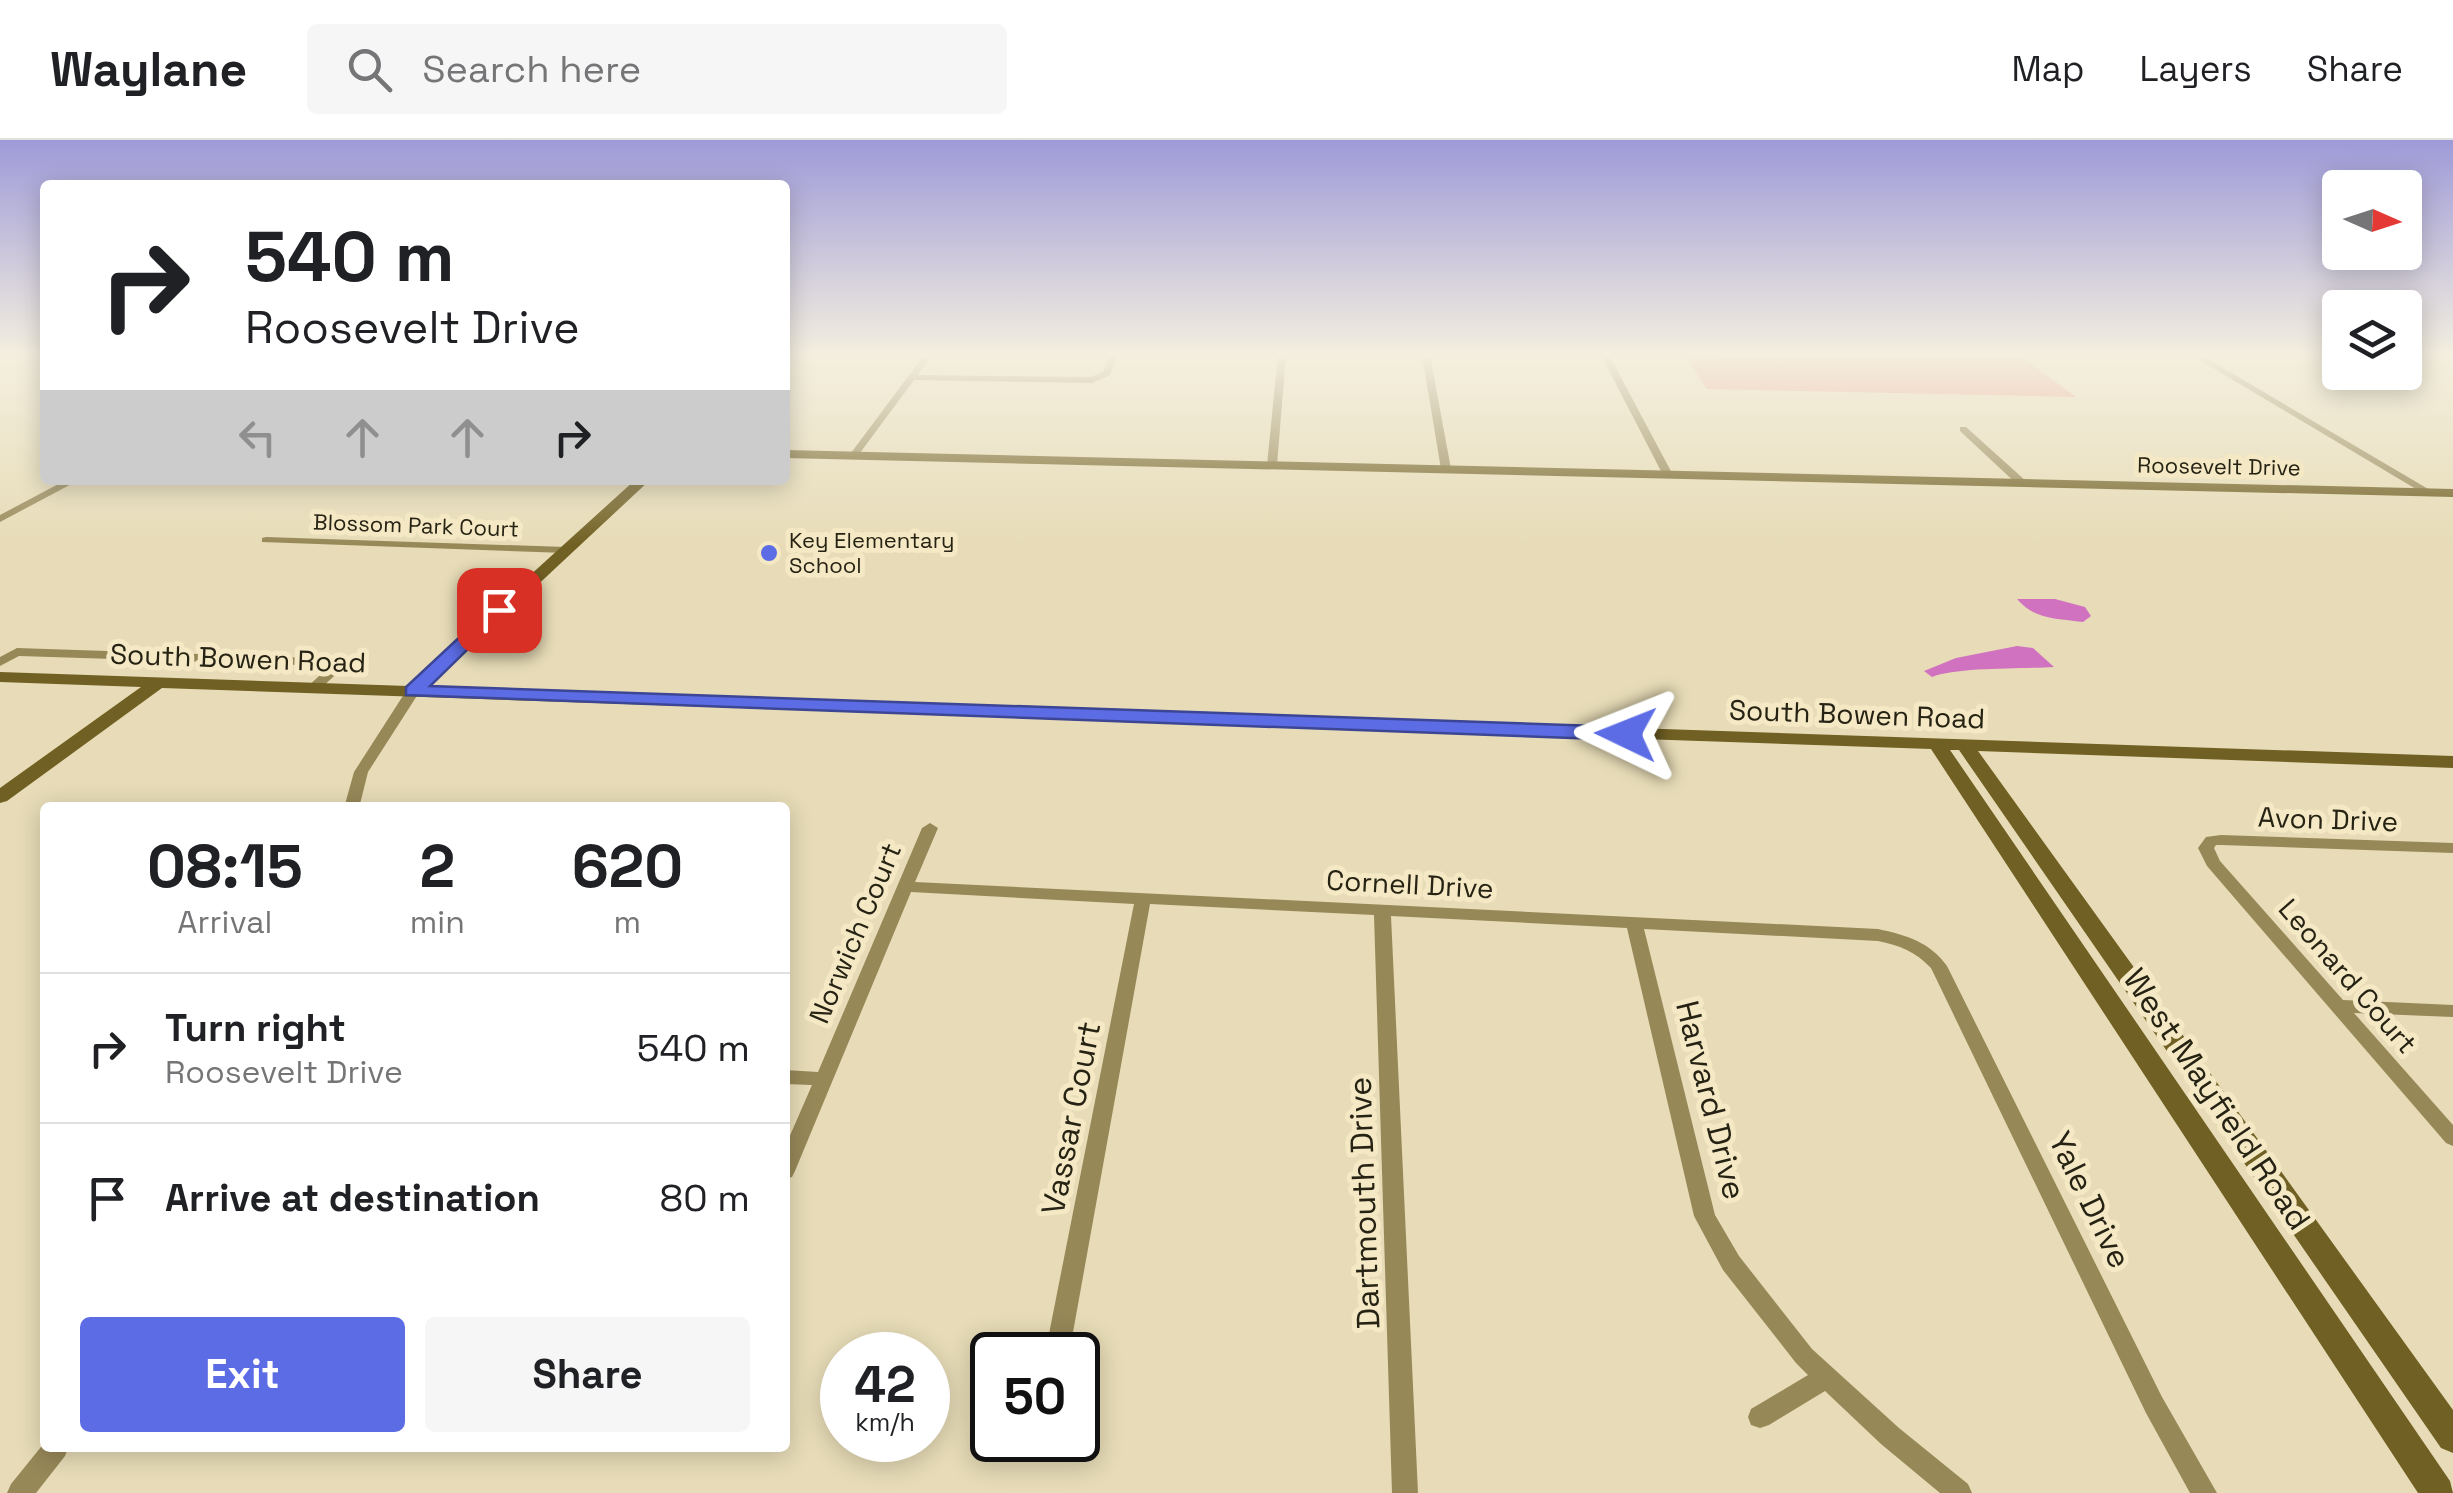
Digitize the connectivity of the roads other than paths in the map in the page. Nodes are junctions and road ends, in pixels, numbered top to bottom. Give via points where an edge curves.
1 (881, 418) edge
2 (1276, 418) edge
3 (1437, 418) edge
4 (1638, 418) edge
5 (2301, 418) edge
6 (1964, 430) dead end
7 (790, 454) edge
8 (854, 455) junction
9 (1272, 466) junction
10 (1446, 469) junction
11 (1668, 475) junction
12 (2023, 484) junction
13 (65, 485) edge
14 (638, 485) edge
15 (2453, 493) edge
16 (2430, 494) junction
17 (0, 519) edge
18 (266, 540) dead end
19 (566, 550) junction
20 (0, 662) edge
21 (0, 677) edge
22 (159, 682) junction
23 (313, 688) junction
24 (413, 691) junction
25 (1937, 745) junction
26 (1965, 746) junction
27 (2453, 762) edge
28 (0, 797) edge
29 (353, 802) edge
30 (930, 828) dead end
31 (2206, 848) joint
32 (2453, 848) edge
33 (904, 887) junction
34 (1142, 898) junction
35 (1382, 910) junction
36 (1634, 923) junction
37 (1911, 944) joint
38 (2337, 1006) junction
39 (2453, 1011) edge
40 (790, 1077) edge
41 (824, 1078) junction
42 (2453, 1138) edge
43 (790, 1159) edge
44 (1061, 1332) edge
45 (1827, 1377) junction
46 (1760, 1417) dead end
47 (2453, 1436) edge
48 (53, 1452) edge
49 (20, 1493) edge
50 (1405, 1493) edge
51 (1959, 1493) edge
52 (2204, 1493) edge
53 (2438, 1493) edge

1 - 8 street
2 - 9 street
3 - 10 street
4 - 11 street
5 - 16 street
6 - 12 street
7 - 8 main road, Roosevelt Drive
8 - 9 main road, Roosevelt Drive
9 - 10 main road, Roosevelt Drive
10 - 11 main road, Roosevelt Drive
11 - 12 main road, Roosevelt Drive
12 - 16 main road, Roosevelt Drive
13 - 17 street
14 - 19 main road
15 - 16 main road, Roosevelt Drive
18 - 19 street, Blossom Park Court
19 - 24 main road
20 - 23 street via 16,652 342,663
21 - 22 main road, South Bowen Road
22 - 23 main road, South Bowen Road
22 - 28 main road
23 - 24 main road, South Bowen Road
24 - 25 main road, South Bowen Road
24 - 29 street via 361,772
25 - 26 main road, South Bowen Road
25 - 53 main road, West Mayfield Road
26 - 27 main road, South Bowen Road
26 - 47 main road
30 - 33 street, Norwich Court
31 - 32 street, Avon Drive via 2221,840
31 - 38 street, Leonard Court
33 - 34 street, Cornell Drive
33 - 41 street, Norwich Court
34 - 35 street, Cornell Drive
34 - 44 street, Vassar Court
35 - 36 street, Cornell Drive
35 - 50 street, Dartmouth Drive
36 - 37 street, Cornell Drive via 1878,935
36 - 45 street, Harvard Drive via 1705,1216 1767,1313
37 - 52 street, Yale Drive via 1938,966
38 - 39 street
38 - 42 street, Leonard Court
40 - 41 street
41 - 43 street, Norwich Court
45 - 46 street
45 - 51 street, Harvard Drive
48 - 49 street

